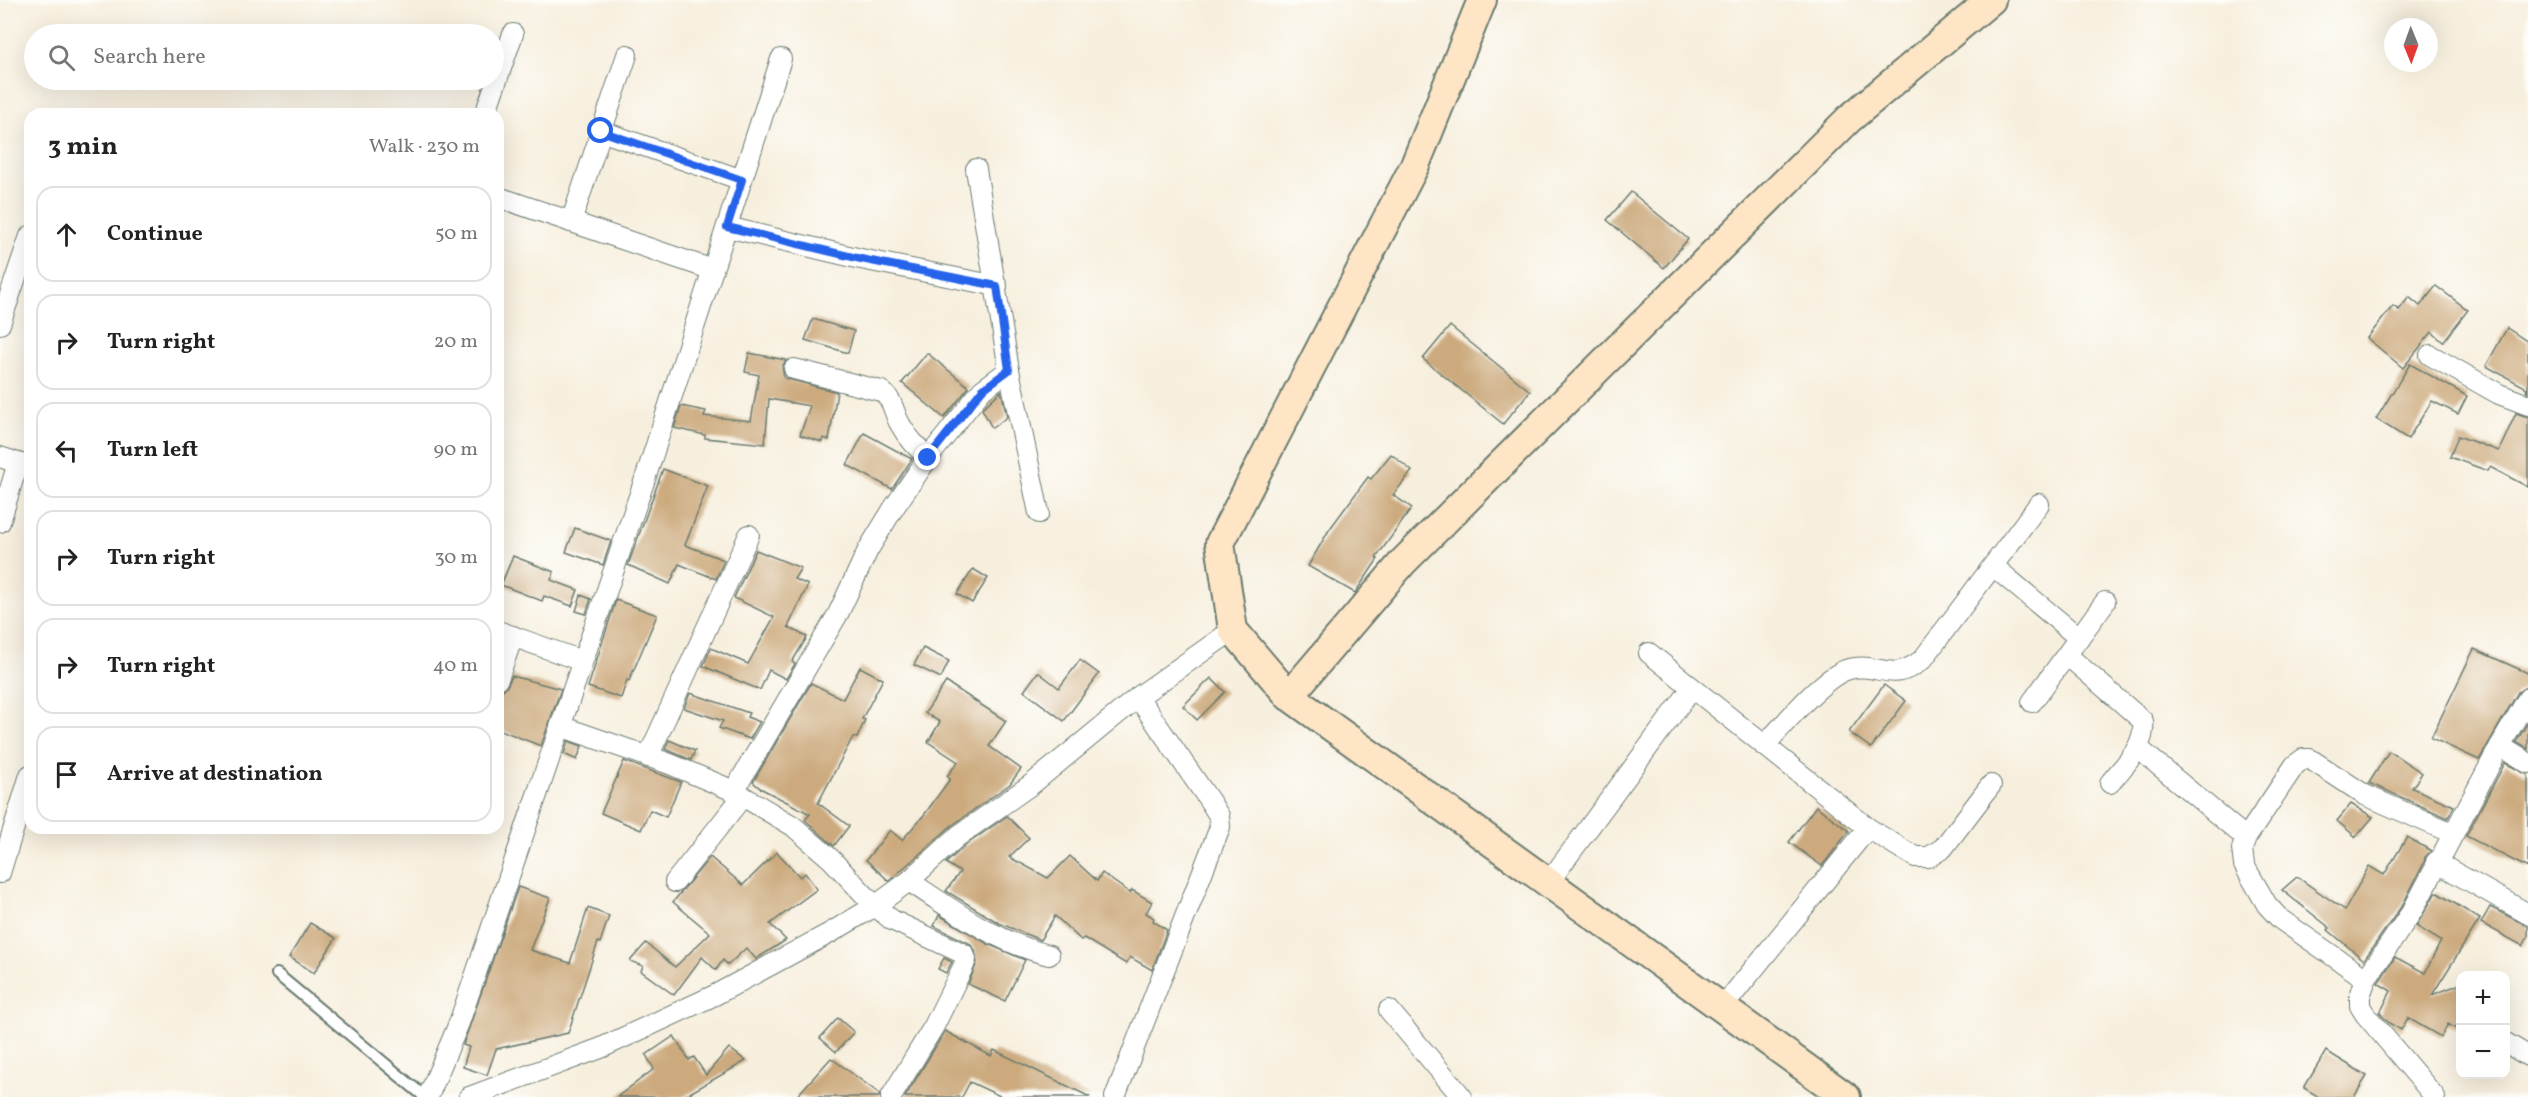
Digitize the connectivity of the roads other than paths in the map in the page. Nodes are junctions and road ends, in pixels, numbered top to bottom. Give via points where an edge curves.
1 (1482, 0) edge
2 (1992, 0) edge
3 (513, 34) dead end
4 (627, 55) dead end
5 (781, 59) dead end
6 (504, 60) edge
7 (493, 90) edge
8 (487, 108) edge
9 (601, 131) junction
10 (976, 169) dead end
11 (742, 180) junction
12 (504, 199) edge
13 (571, 222) junction
14 (727, 227) junction
15 (24, 254) edge
16 (713, 270) junction
17 (997, 286) junction
18 (0, 324) edge
19 (2430, 355) dead end
20 (794, 369) dead end
21 (1009, 370) junction
22 (2528, 405) edge
23 (928, 458) junction
24 (16, 463) edge
25 (2039, 504) dead end
26 (1039, 513) dead end
27 (0, 522) edge
28 (749, 535) dead end
29 (1993, 566) junction
30 (2105, 602) dead end
31 (1233, 630) junction
32 (505, 634) edge
33 (2079, 638) junction
34 (1649, 653) dead end
35 (2067, 655) junction
36 (582, 661) junction
37 (1692, 688) junction
38 (1289, 696) junction
39 (1138, 697) junction
40 (2528, 698) edge
41 (2032, 702) dead end
42 (560, 726) junction
43 (1764, 746) junction
44 (2500, 746) junction
45 (2138, 748) junction
46 (648, 757) junction
47 (2528, 763) edge
48 (2110, 783) dead end
49 (1991, 785) dead end
50 (738, 794) junction
51 (24, 795) edge
52 (1868, 828) junction
53 (2452, 833) junction
54 (2246, 838) junction
55 (2436, 862) junction
56 (0, 873) edge
57 (909, 881) junction
58 (675, 882) dead end
59 (1548, 883) junction
60 (874, 906) junction
61 (2528, 914) edge
62 (1049, 955) dead end
63 (277, 974) dead end
64 (2366, 979) junction
65 (1722, 1008) junction
66 (1389, 1010) dead end
67 (2510, 1046) edge
68 (2528, 1056) edge
69 (426, 1097) edge
70 (469, 1097) edge
71 (891, 1097) edge
72 (1115, 1097) edge
73 (1462, 1097) edge
74 (1846, 1097) edge
75 (2435, 1097) edge

1 - 31 street via 1414,165 1220,543
2 - 38 street via 1849,119 1403,562
3 - 6 street
4 - 9 street
5 - 11 street
7 - 8 street
9 - 11 street
9 - 13 street
10 - 17 street
11 - 14 street
12 - 13 street
13 - 16 street
14 - 16 street
14 - 17 street
15 - 18 street
16 - 36 street
17 - 21 street
19 - 22 street via 2490,390
20 - 23 street via 889,396 898,422
21 - 23 street via 982,390
21 - 26 street
23 - 50 street via 868,550 838,614
24 - 27 street
25 - 29 street
28 - 46 street
29 - 33 street
29 - 43 street via 1923,659 1896,673 1864,667 1847,669 1827,681
30 - 33 street
31 - 38 street
31 - 39 street
32 - 36 street
33 - 35 street
34 - 37 street
35 - 41 street
35 - 45 street via 2144,720 2145,732
36 - 42 street
37 - 43 street
37 - 59 street
38 - 59 street
39 - 57 street via 1032,784 958,836
39 - 72 street via 1211,803 1220,827
40 - 44 street
42 - 46 street
42 - 69 street via 459,1023
43 - 52 street
44 - 47 street
44 - 53 street
45 - 48 street
45 - 54 street
46 - 50 street
49 - 52 street via 1943,849 1929,857 1915,857
50 - 58 street
50 - 60 street via 793,826 831,859
51 - 56 street
52 - 65 street
53 - 54 street via 2365,795 2310,759 2303,759
53 - 55 street
54 - 64 street via 2242,849 2244,865 2267,905 2280,919
55 - 61 street
55 - 64 street via 2412,910
57 - 60 street
57 - 62 street via 981,929 1017,946
59 - 65 street
60 - 70 street via 715,995 601,1048
60 - 71 street via 914,932 958,950 966,959 934,1026
63 - 69 lane
64 - 75 street via 2360,1006
65 - 74 street
66 - 73 street
67 - 68 street

